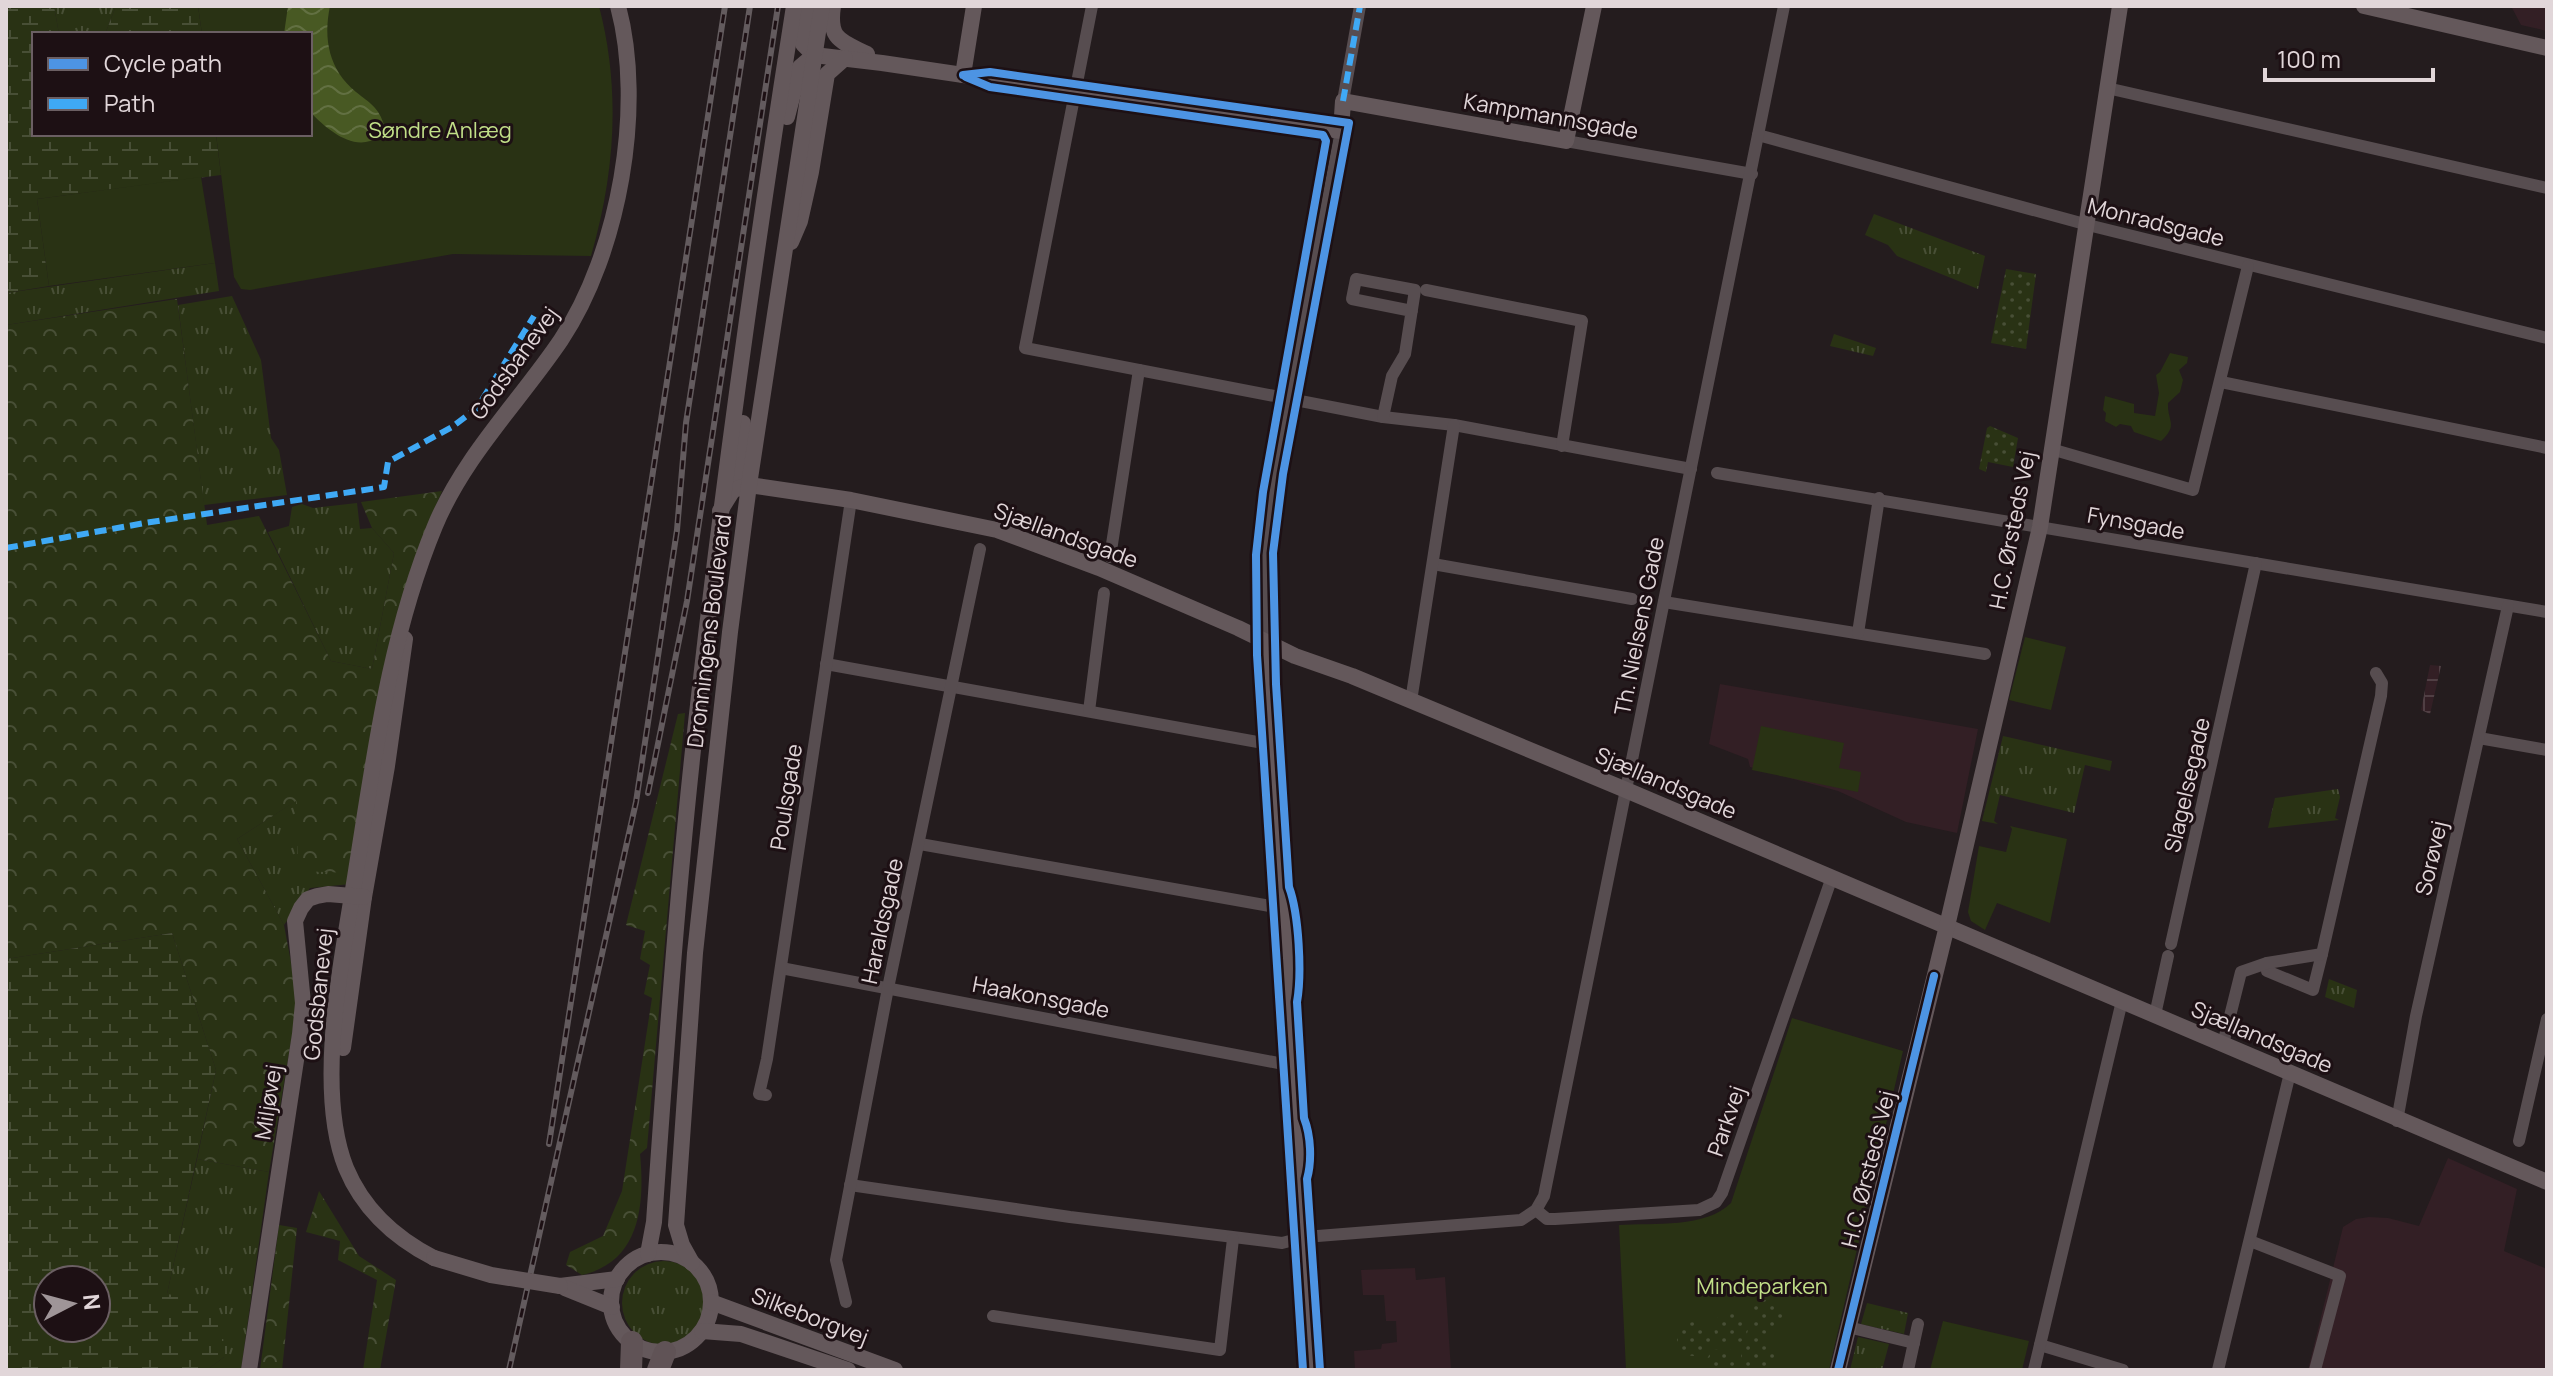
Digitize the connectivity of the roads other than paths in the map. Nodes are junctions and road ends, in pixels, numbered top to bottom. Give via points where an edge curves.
1 (607, 6) edge
2 (618, 6) edge
3 (794, 6) edge
4 (808, 6) edge
5 (822, 6) edge
6 (833, 6) edge
7 (974, 6) edge
8 (1092, 6) edge
9 (1360, 6) edge
10 (1594, 6) edge
11 (1784, 6) edge
12 (2364, 6) edge
13 (2120, 9) edge
14 (2547, 48) edge
15 (814, 55) junction
16 (845, 58) junction
17 (882, 63) junction
18 (963, 75) junction
19 (2107, 88) junction
20 (1074, 92) junction
21 (1343, 101) junction
22 (626, 130) junction
23 (1341, 131) junction
24 (1758, 135) junction
25 (1566, 141) junction
26 (772, 148) junction
27 (1752, 174) junction
28 (2547, 188) edge
29 (2085, 224) junction
30 (781, 265) junction
31 (2248, 266) junction
32 (1426, 290) dead end
33 (1412, 311) junction
34 (2547, 338) edge
35 (741, 361) junction
36 (1139, 370) junction
37 (2221, 382) junction
38 (1288, 398) junction
39 (1383, 417) junction
40 (1454, 425) junction
41 (1562, 446) junction
42 (2547, 448) edge
43 (2051, 449) junction
44 (1691, 469) junction
45 (1717, 473) dead end
46 (749, 485) junction
47 (1879, 498) junction
48 (851, 500) junction
49 (720, 511) junction
50 (2040, 527) junction
51 (980, 549) dead end
52 (1110, 557) dead end
53 (2256, 563) junction
54 (1433, 564) junction
55 (1104, 593) dead end
56 (1632, 599) dead end
57 (1664, 602) junction
58 (2508, 606) junction
59 (2547, 612) edge
60 (1858, 633) junction
61 (1267, 642) junction
62 (1985, 654) dead end
63 (826, 664) junction
64 (2376, 673) dead end
65 (952, 686) junction
66 (1411, 701) junction
67 (1089, 711) junction
68 (2479, 738) junction
69 (1274, 745) junction
70 (2547, 750) edge
71 (1626, 790) junction
72 (920, 844) junction
73 (1832, 877) junction
74 (358, 897) junction
75 (1284, 905) junction
76 (1947, 926) junction
77 (2322, 954) junction
78 (2267, 963) junction
79 (781, 968) junction
80 (888, 988) junction
81 (2122, 1001) junction
82 (2155, 1015) junction
83 (2547, 1019) edge
84 (2223, 1044) junction
85 (1294, 1066) junction
86 (2290, 1073) junction
87 (766, 1095) dead end
88 (2397, 1121) junction
89 (2519, 1141) dead end
90 (2547, 1182) edge
91 (850, 1185) junction
92 (1536, 1210) junction
93 (1305, 1237) junction
94 (1233, 1239) junction
95 (2250, 1241) junction
96 (648, 1254) junction
97 (692, 1263) junction
98 (617, 1279) junction
99 (560, 1286) junction
100 (711, 1302) junction
101 (846, 1302) dead end
102 (612, 1307) junction
103 (993, 1316) dead end
104 (1918, 1324) dead end
105 (1848, 1327) junction
106 (702, 1331) junction
107 (632, 1342) junction
108 (1914, 1343) junction
109 (2040, 1345) junction
110 (821, 1359) edge
111 (661, 1361) edge
112 (249, 1370) edge
113 (631, 1370) edge
114 (848, 1370) edge
115 (895, 1370) edge
116 (1312, 1370) edge
117 (1838, 1370) edge
118 (1908, 1370) edge
119 (2034, 1370) edge
120 (2123, 1370) edge
121 (2218, 1370) edge
122 (2315, 1370) edge

1 - 22 street, Godsbanevej
2 - 22 street, Godsbanevej via 627,46
3 - 26 street, Dronningens Boulevard
4 - 15 street via 803,44
5 - 15 street, Dronningens Boulevard
6 - 17 street via 832,29 839,40
7 - 18 street
8 - 20 street
9 - 21 street
10 - 25 street
11 - 24 street, Th. Nielsens Gade
12 - 14 street
13 - 19 street, H.C. Ørsteds Vej
15 - 16 street
15 - 26 street via 800,67 784,131
15 - 30 street, Dronningens Boulevard
16 - 17 street
16 - 30 street via 827,74 800,221
17 - 18 street
18 - 20 street
19 - 28 street
19 - 29 street, H.C. Ørsteds Vej
20 - 23 street
20 - 36 street via 1025,348
21 - 23 street
21 - 25 street, Kampmannsgade
22 - 74 street, Godsbanevej via 605,248 587,292 563,338 477,451 437,522 407,610 400,680
23 - 38 street
24 - 27 street, Th. Nielsens Gade
24 - 29 street, Monradsgade
25 - 27 street, Kampmannsgade
26 - 35 street, Dronningens Boulevard
27 - 44 street, Th. Nielsens Gade
29 - 31 street, Monradsgade
29 - 43 street, H.C. Ørsteds Vej
30 - 46 street, Dronningens Boulevard
31 - 34 street, Monradsgade
31 - 37 street
32 - 41 street via 1582,321
33 - 33 street via 1415,290 1356,279 1352,299
33 - 39 street via 1405,354 1392,376
35 - 46 street via 745,400 739,464 740,478
35 - 49 street, Dronningens Boulevard
36 - 38 street
36 - 52 street
37 - 42 street
37 - 43 street via 2193,490
38 - 39 street
38 - 61 street via 1266,523
39 - 40 street
40 - 41 street
40 - 54 street
41 - 44 street
43 - 50 street, H.C. Ørsteds Vej
44 - 57 street, Th. Nielsens Gade
45 - 47 street, Fynsgade
46 - 48 street, Sjællandsgade
46 - 49 street via 733,490
46 - 97 street, Dronningens Boulevard via 695,953 676,1225
47 - 50 street, Fynsgade
47 - 60 street
48 - 61 street, Sjællandsgade via 997,530
48 - 63 street, Poulsgade
49 - 96 street, Dronningens Boulevard
50 - 53 street, Fynsgade
50 - 76 street, H.C. Ørsteds Vej
51 - 65 street, Haraldsgade
53 - 58 street, Fynsgade
53 - 82 street, Slagelsegade
54 - 56 street
54 - 66 street
55 - 67 street
57 - 60 street
57 - 71 street, Th. Nielsens Gade
58 - 59 street, Fynsgade
58 - 68 street, Sorøvej
60 - 62 street
61 - 66 street, Sjællandsgade
61 - 69 street
63 - 65 street
63 - 79 street, Poulsgade
64 - 77 street via 2381,696
65 - 67 street
65 - 72 street, Haraldsgade
66 - 71 street, Sjællandsgade
67 - 69 street
68 - 70 street
68 - 88 street, Sorøvej
69 - 75 street
71 - 73 street, Sjællandsgade
71 - 92 street, Th. Nielsens Gade via 1544,1196
72 - 75 street
72 - 80 street, Haraldsgade
73 - 76 street, Sjællandsgade
73 - 92 street, Parkvej via 1716,1202 1699,1210 1569,1219 1547,1219
74 - 99 street, Godsbanevej, bridge via 334,1102 340,1148 356,1189 398,1237 434,1258 491,1275
74 - 112 street, Miljøvej via 328,894 308,899 295,921 302,1019
75 - 85 street
76 - 81 street, Sjællandsgade
76 - 105 street, H.C. Ørsteds Vej
77 - 78 street
77 - 78 street via 2313,990 2267,971
78 - 84 street via 2241,972
79 - 80 street, Haakonsgade
79 - 87 street, Poulsgade via 759,1094
80 - 85 street, Haakonsgade
80 - 91 street, Haraldsgade
81 - 82 street, Sjællandsgade
81 - 109 street
82 - 84 street, Sjællandsgade
83 - 89 street
84 - 86 street, Sjællandsgade
85 - 93 street
86 - 88 street, Sjællandsgade
86 - 95 street
88 - 90 street, Sjællandsgade
91 - 94 street
91 - 101 street, Haraldsgade via 836,1260
92 - 93 street via 1521,1220
93 - 94 street via 1282,1243
93 - 116 street
94 - 103 street via 1220,1350
95 - 121 street
95 - 122 street via 2340,1276
96 - 97 street via 678,1255
96 - 98 street
97 - 100 street via 706,1280
98 - 99 street, Godsbanevej
98 - 102 street
99 - 102 street, Godsbanevej
100 - 106 street
100 - 110 street, Silkeborgvej
102 - 107 street via 618,1327
104 - 108 street
105 - 108 street
105 - 117 street, H.C. Ørsteds Vej
106 - 110 street, Silkeborgvej via 741,1334
106 - 111 street
107 - 111 street
107 - 113 highway
108 - 118 street
109 - 119 street
109 - 120 street
110 - 114 street, Silkeborgvej
110 - 115 street, Silkeborgvej

